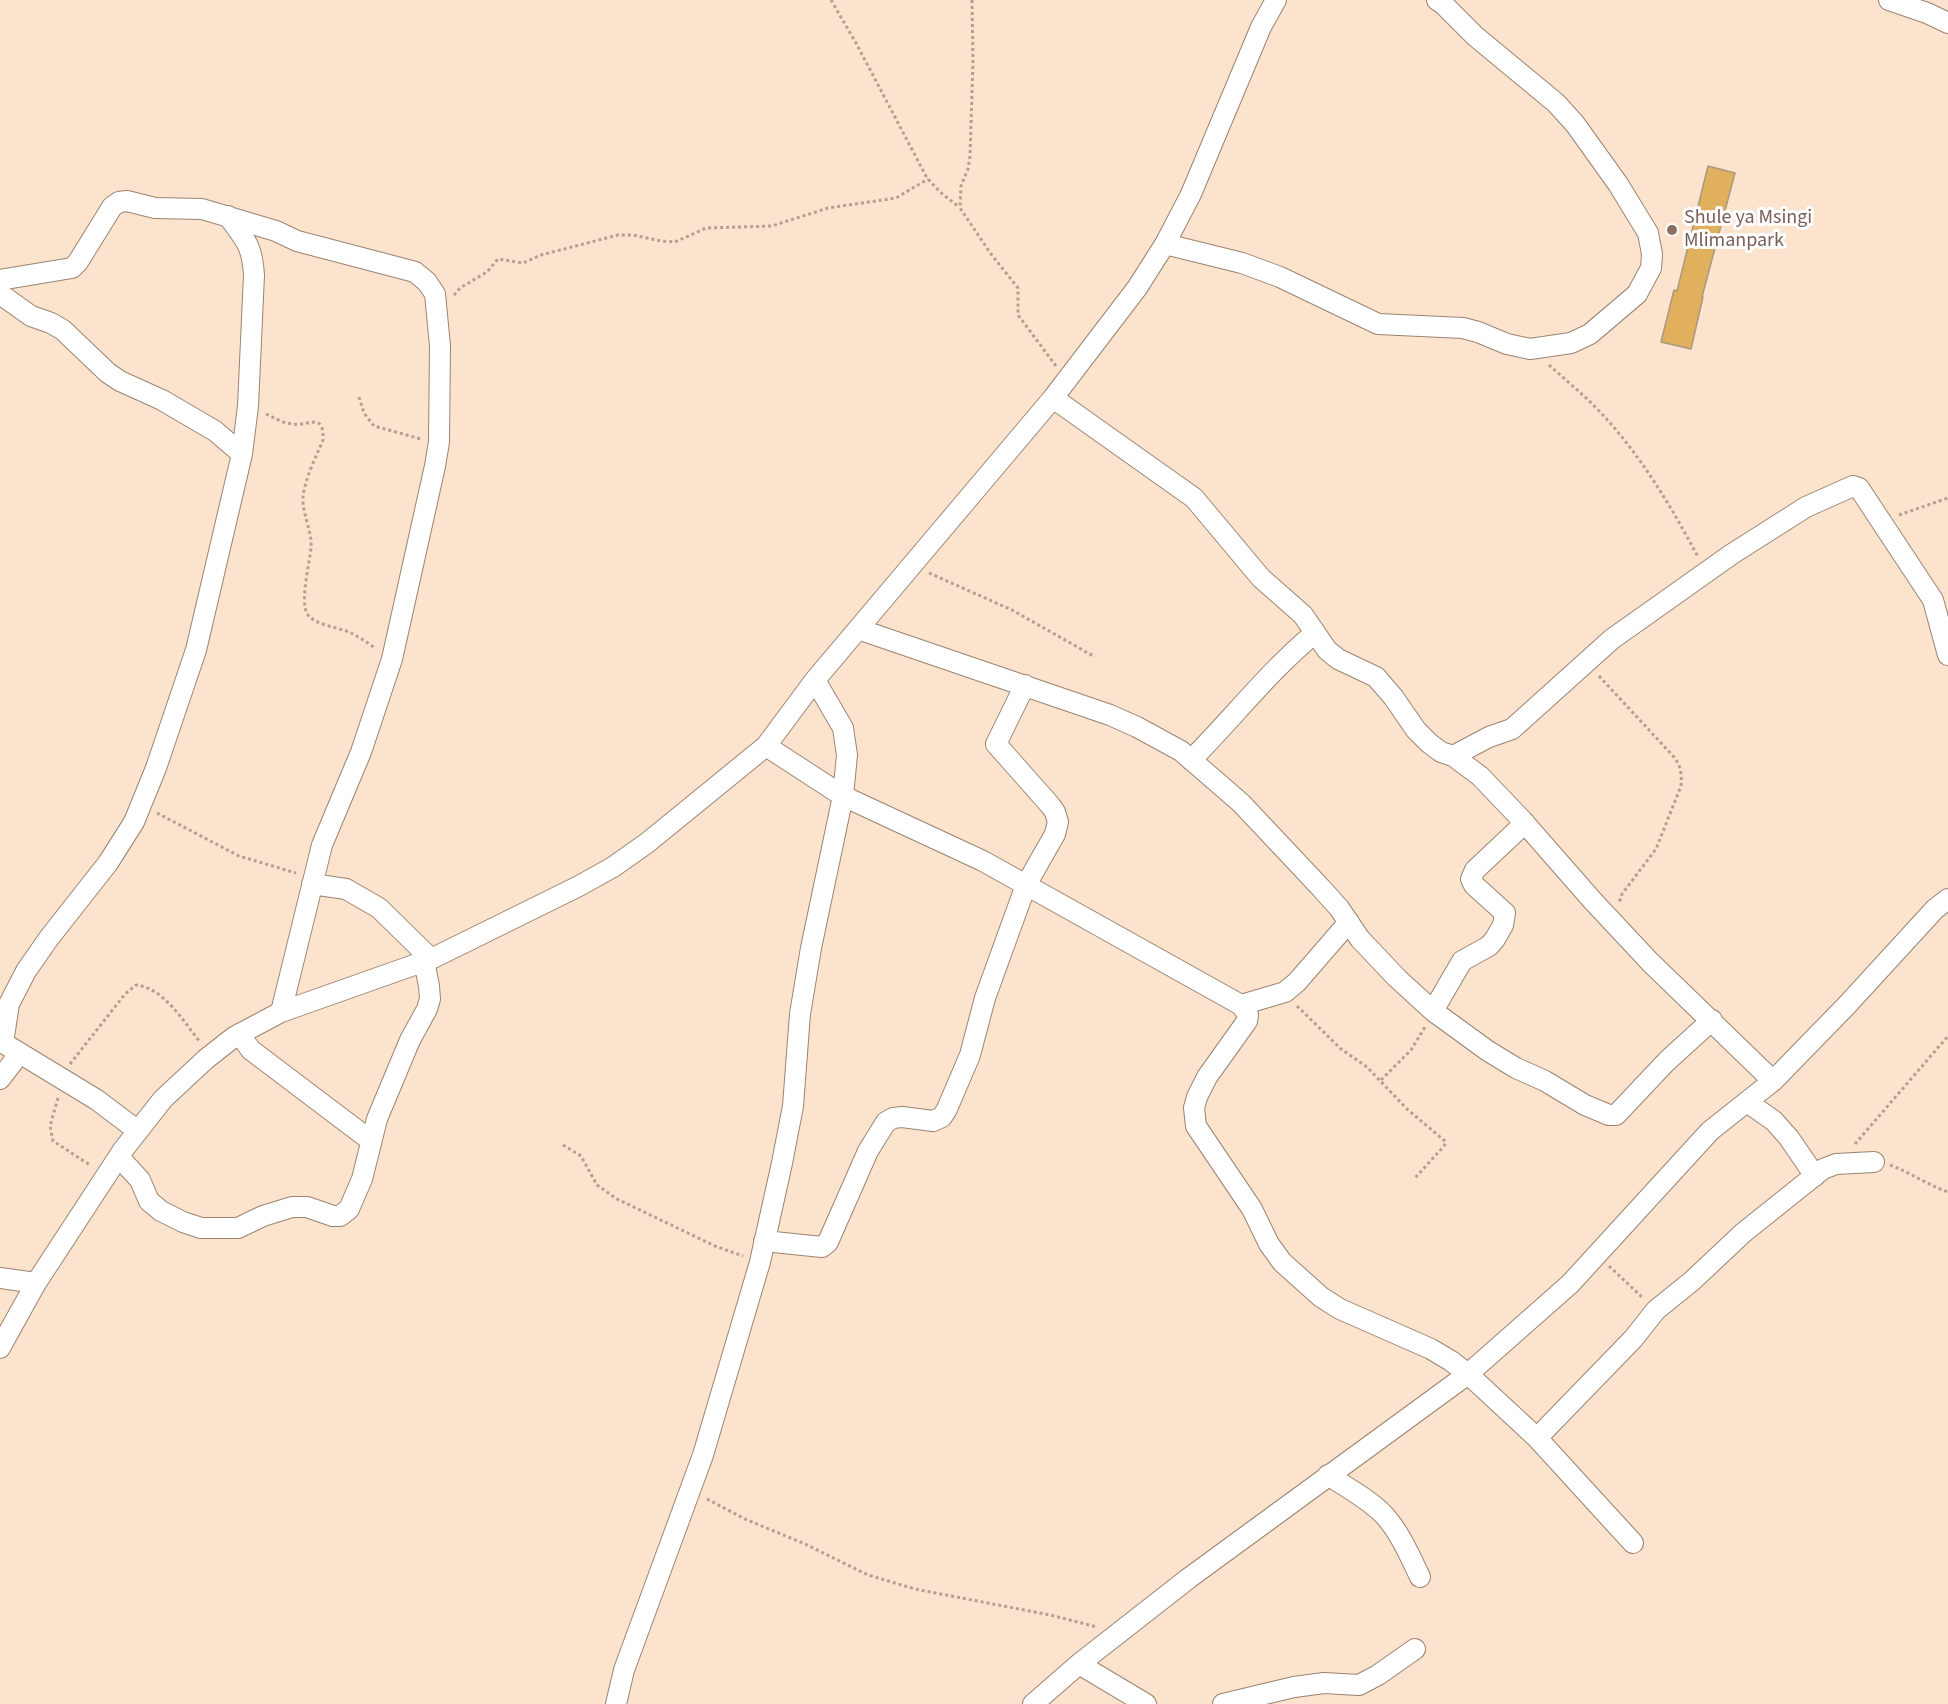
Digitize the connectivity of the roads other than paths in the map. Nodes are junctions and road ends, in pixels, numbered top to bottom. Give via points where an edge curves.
1 (1276, 0) edge
2 (1889, 0) edge
3 (1446, 2) edge
4 (1948, 23) edge
5 (228, 216) junction
6 (276, 231) junction
7 (1165, 244) junction
8 (252, 255) junction
9 (0, 280) edge
10 (0, 294) edge
11 (1053, 398) junction
12 (242, 454) junction
13 (858, 629) junction
14 (1315, 633) junction
15 (1948, 655) edge
16 (815, 680) junction
17 (1025, 685) junction
18 (766, 746) junction
19 (1453, 756) junction
20 (1191, 760) junction
21 (843, 796) junction
22 (1525, 823) junction
23 (313, 881) junction
24 (1026, 885) junction
25 (1948, 898) edge
26 (1349, 922) junction
27 (428, 960) junction
28 (1241, 1005) junction
29 (1433, 1011) junction
30 (281, 1012) junction
31 (1712, 1020) junction
32 (239, 1034) junction
33 (8, 1046) edge
34 (0, 1079) edge
35 (1773, 1081) junction
36 (1747, 1102) junction
37 (138, 1131) junction
38 (370, 1140) junction
39 (119, 1157) junction
40 (1874, 1162) road end
41 (1815, 1176) junction
42 (764, 1241) junction
43 (0, 1278) edge
44 (36, 1283) junction
45 (0, 1348) edge
46 (1468, 1374) junction
47 (1537, 1438) junction
48 (1328, 1475) junction
49 (1633, 1543) dead end
50 (1420, 1577) dead end
51 (1415, 1649) dead end
52 (1079, 1664) junction
53 (616, 1704) edge
54 (1033, 1704) edge
55 (1146, 1704) edge
56 (1223, 1704) edge

1 - 7 street
2 - 4 street
3 - 7 street via 1475,36 1556,103 1589,143 1648,232 1653,254 1651,268 1637,294 1590,334 1571,344 1530,349 1462,328 1378,324 1280,277
5 - 6 street
5 - 8 street
5 - 9 street via 202,209 119,202 72,268
6 - 8 street
6 - 23 street via 297,241 415,272 435,294 440,346 439,442 392,659 361,752 326,834
7 - 11 street via 1137,288
8 - 12 street via 248,406
10 - 12 street via 31,316 63,330 108,373 214,431
11 - 13 street
11 - 14 street via 1194,498 1261,578 1303,615
12 - 33 street via 196,650 142,805 108,863 26,971 9,1004
13 - 16 street
13 - 17 street
14 - 19 street via 1338,659 1376,677 1416,730 1441,752
14 - 20 street
15 - 19 street via 1933,600 1854,486 1806,507 1732,554 1612,639 1512,729 1489,736
16 - 18 street
16 - 21 street via 843,728 847,755
17 - 20 street via 1137,727
17 - 24 street via 996,744 1050,805 1058,822 1056,834
18 - 21 street
18 - 27 street via 613,867
19 - 22 street via 1480,776
20 - 26 street via 1241,803
21 - 24 street
21 - 42 street via 800,1014 793,1106
22 - 29 street via 1475,870 1471,879 1505,914 1503,925 1489,946 1462,961
22 - 31 street via 1616,926
23 - 27 street via 346,889 379,908
23 - 30 street
24 - 28 street
24 - 42 street via 985,998 970,1055 942,1117 933,1121 902,1117 886,1122 868,1151 828,1242 822,1247
25 - 35 street
26 - 28 street via 1285,992
26 - 29 street via 1360,939
27 - 30 street
27 - 38 street via 428,1009 410,1040
28 - 46 street via 1248,1015 1247,1021 1197,1097 1196,1126 1282,1262 1340,1309 1431,1349
29 - 31 street via 1510,1065 1609,1115 1622,1110
30 - 32 street
31 - 35 street
32 - 37 street via 163,1099
32 - 38 street via 251,1050
33 - 34 street
33 - 37 street via 97,1100
35 - 36 street
36 - 41 street via 1774,1121
36 - 46 street via 1710,1131 1570,1284
37 - 39 street
38 - 39 street via 362,1179 349,1209 333,1216 307,1207 292,1207 263,1215 238,1228 201,1228 160,1211
39 - 44 street
40 - 41 street via 1836,1164
41 - 47 street via 1656,1310
42 - 53 street via 703,1455 624,1670
43 - 44 street
44 - 45 street
46 - 47 street
46 - 48 street
47 - 49 street
48 - 50 street via 1385,1516
48 - 52 street
51 - 56 street via 1378,1676 1359,1684 1294,1687
52 - 54 street
52 - 55 street

